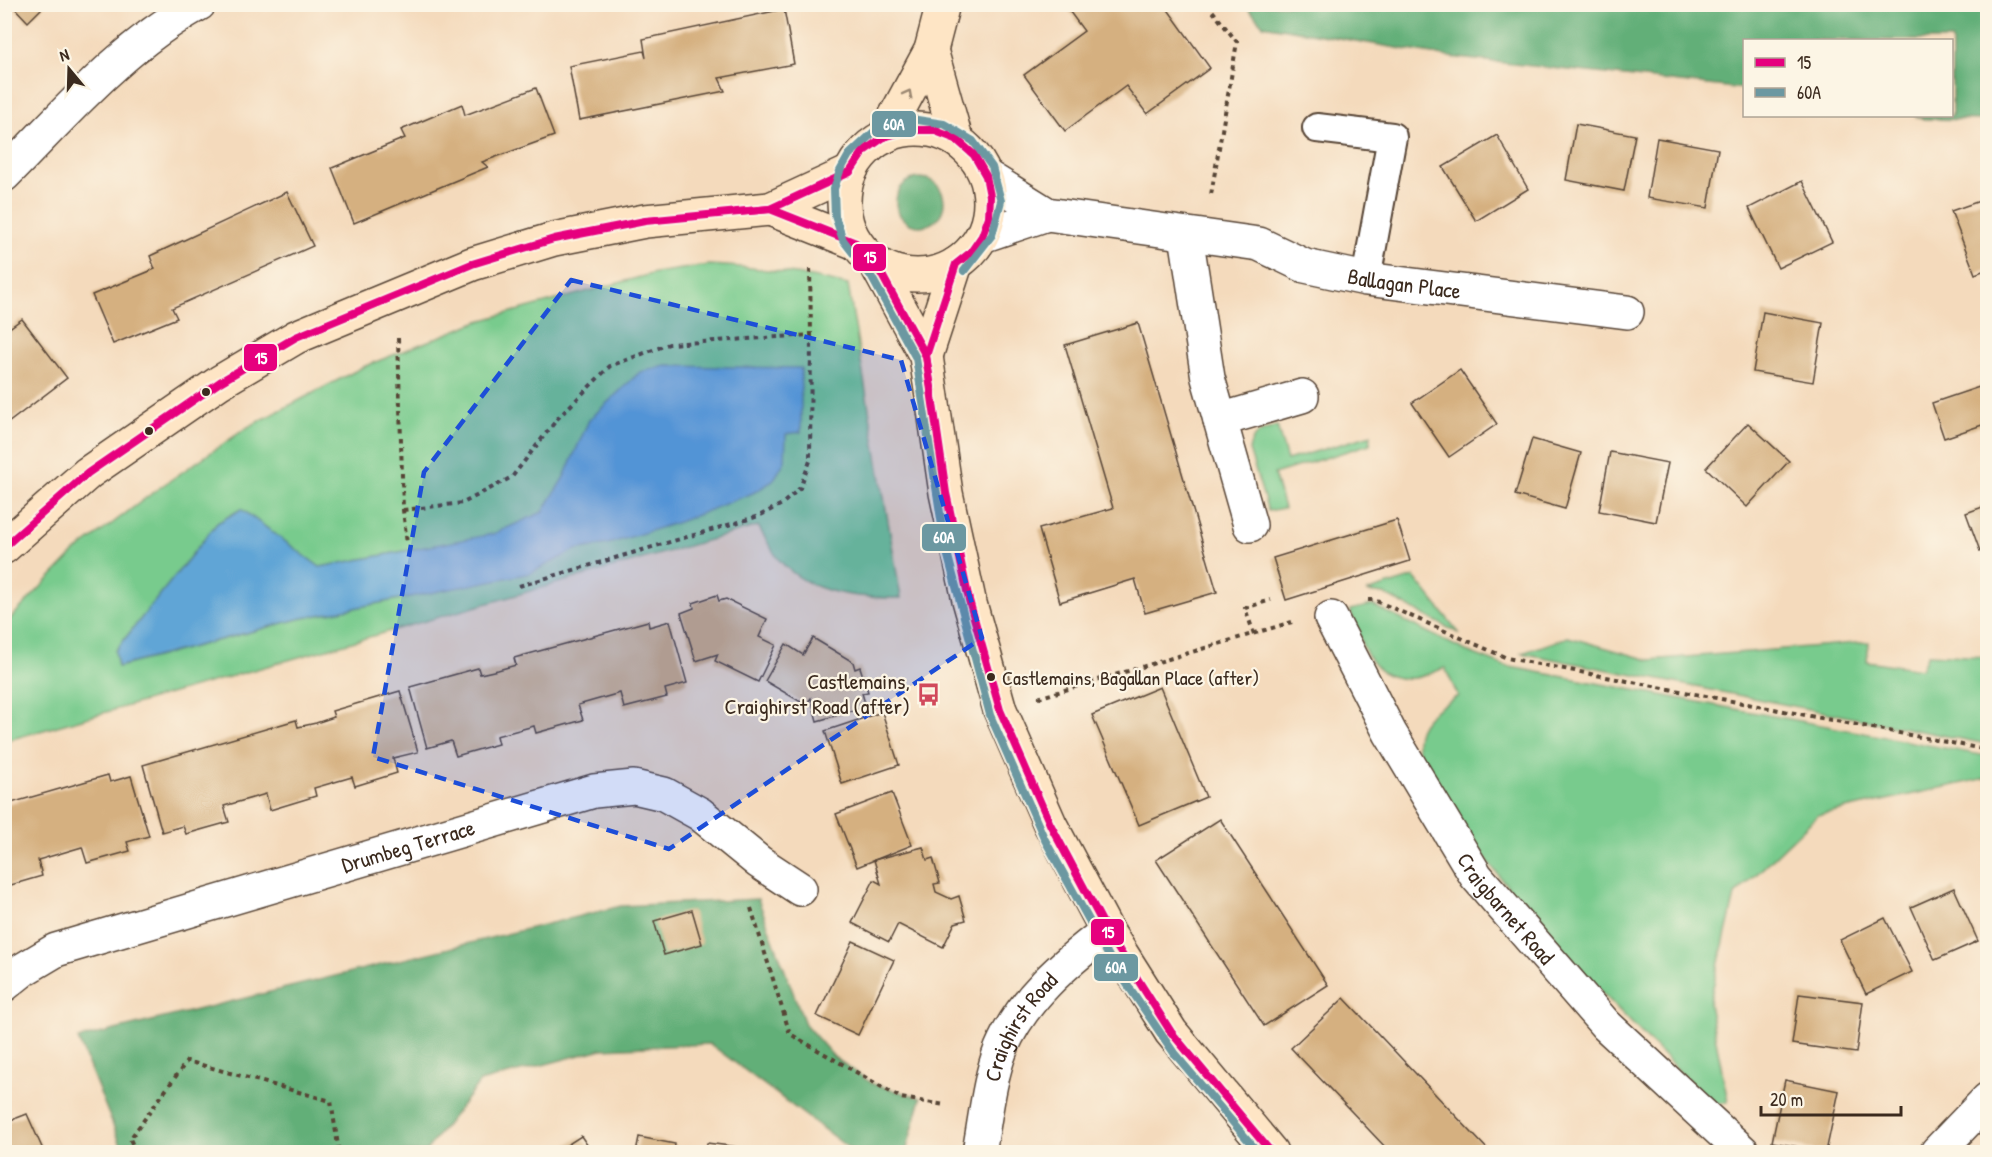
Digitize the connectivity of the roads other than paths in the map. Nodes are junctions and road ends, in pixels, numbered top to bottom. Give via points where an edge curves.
1 (199, 4) edge
2 (943, 4) edge
3 (931, 50) junction
4 (1317, 128) dead end
5 (884, 137) junction
6 (956, 140) junction
7 (850, 172) junction
8 (4, 176) edge
9 (986, 176) junction
10 (770, 209) junction
11 (1047, 214) junction
12 (1186, 235) junction
13 (982, 236) junction
14 (866, 253) junction
15 (956, 264) junction
16 (1366, 279) junction
17 (1627, 312) dead end
18 (926, 356) junction
19 (1302, 396) dead end
20 (1220, 420) junction
21 (1250, 525) dead end
22 (4, 547) edge
23 (1331, 618) dead end
24 (800, 889) dead end
25 (1107, 931) junction
26 (4, 985) edge
27 (1988, 1099) edge
28 (979, 1152) edge
29 (1271, 1152) edge
30 (1743, 1152) edge
31 (1937, 1152) edge

1 - 8 street via 109,70
2 - 3 street
5 -> 3 street
3 - 6 street
4 - 16 lane via 1392,137
5 - 6 street via 924,130
5 - 7 street via 864,151
6 - 9 street via 974,155
7 - 10 street
7 - 14 street via 844,208 848,226
9 - 11 street, Ballagan Place
9 - 13 street via 990,206
10 - 14 street
10 - 22 street via 645,221 554,239 472,264 296,337 220,382 88,473
11 - 12 street, Ballagan Place
11 - 13 street, Ballagan Place
12 - 16 street, Ballagan Place via 1259,244 1305,266
12 - 20 street via 1208,378
13 - 15 street
14 - 15 street via 896,273 937,273
14 - 18 street
15 - 18 street
16 - 17 street, Ballagan Place
18 - 25 street via 946,493 969,600 1000,710 1050,824
19 - 20 street
20 - 21 street
23 - 30 street, Craigbarnet Road via 1389,733 1476,876 1606,1025
24 - 26 street, Drumbeg Terrace via 700,814 664,794 634,787 594,791 57,950
25 - 28 street, Craighirst Road via 1043,986 1017,1017 1000,1051
25 - 29 street via 1171,1032
27 - 31 street

